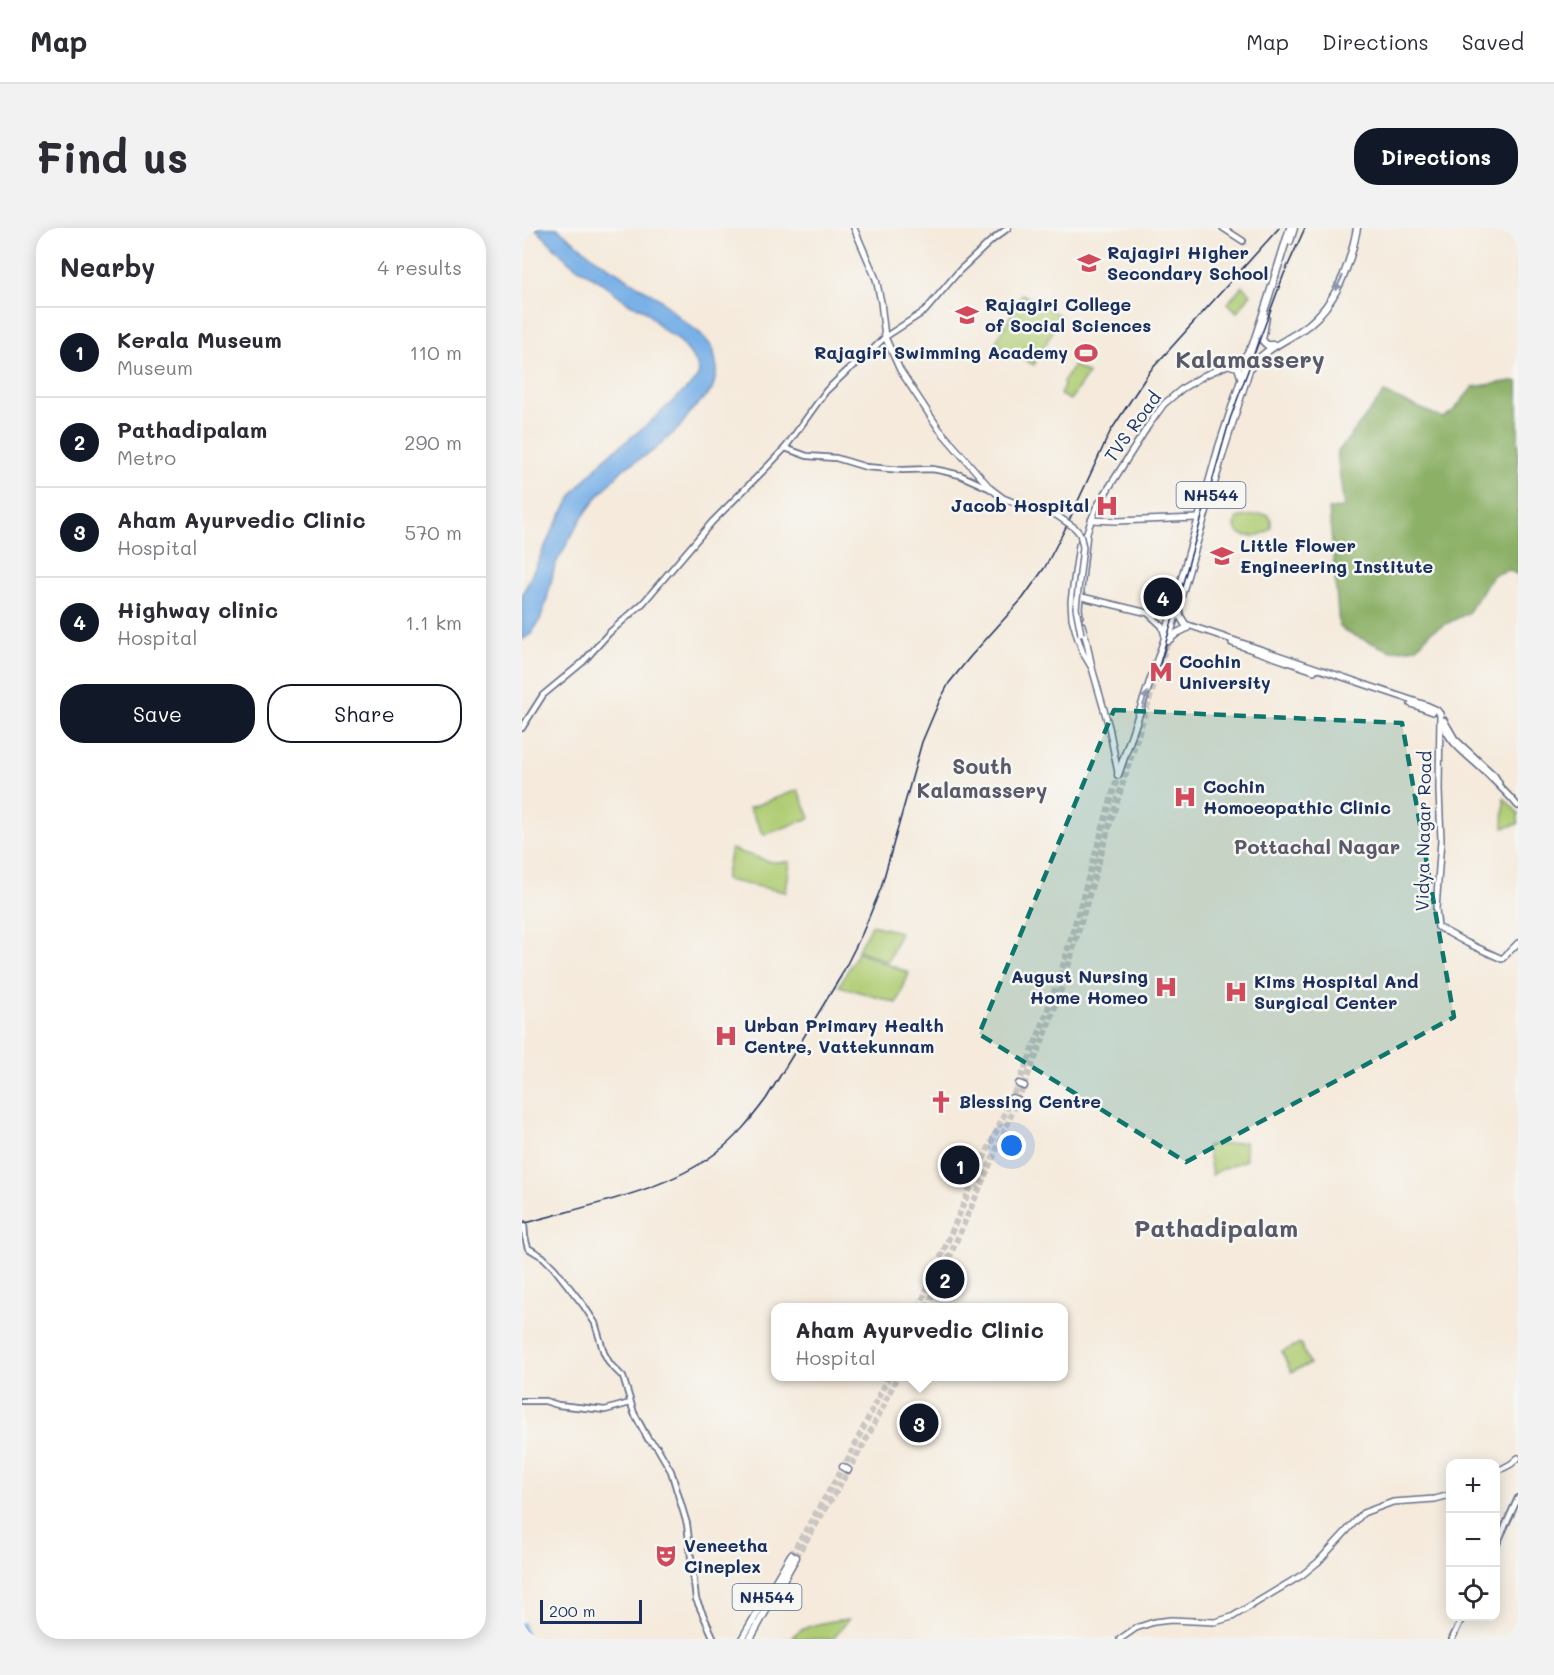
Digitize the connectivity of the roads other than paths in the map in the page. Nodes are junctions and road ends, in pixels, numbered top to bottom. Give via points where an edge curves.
1 (854, 228) edge
2 (1008, 228) edge
3 (1223, 228) edge
4 (1290, 228) edge
5 (1294, 228) edge
6 (1357, 228) edge
7 (1289, 238) junction
8 (1243, 241) dead end
9 (1283, 256) junction
10 (885, 338) junction
11 (1252, 345) junction
12 (1275, 345) junction
13 (1230, 365) junction
14 (1241, 378) junction
15 (785, 448) junction
16 (1219, 454) junction
17 (991, 489) junction
18 (1198, 518) junction
19 (1091, 520) junction
20 (1087, 532) junction
21 (1072, 594) junction
22 (1080, 597) junction
23 (1177, 597) junction
24 (1179, 606) junction
25 (1148, 614) junction
26 (1171, 623) junction
27 (1186, 626) junction
28 (1081, 634) junction
29 (1167, 639) junction
30 (1087, 643) junction
31 (1080, 645) junction
32 (1086, 652) junction
33 (1440, 714) junction
34 (522, 728) edge
35 (1115, 756) junction
36 (1126, 763) junction
37 (1118, 775) joint
38 (1518, 806) edge
39 (1518, 943) edge
40 (524, 1224) dead end
41 (522, 1401) edge
42 (630, 1403) junction
43 (1518, 1458) edge
44 (1500, 1470) edge
45 (1446, 1496) edge
46 (1518, 1498) edge
47 (1500, 1537) edge
48 (1461, 1621) edge
49 (714, 1639) edge
50 (742, 1639) edge
51 (750, 1639) edge
52 (1120, 1639) edge
53 (1452, 1639) edge

1 - 10 main road via 876,279
2 - 10 street via 959,271 923,313
3 - 8 street
4 - 7 highway
5 - 7 highway
6 -> 12 highway via 1348,262 1329,303 1311,323
7 - 9 highway
9 - 11 highway
9 - 12 highway via 1262,340
10 - 15 street via 826,391
10 - 17 main road via 930,417
11 - 13 main road, TVS Road via 1245,356
11 - 14 highway
12 - 16 highway, NH544 via 1249,370
13 - 14 highway via 1238,368
13 - 19 main road, TVS Road via 1205,375 1164,404
14 - 16 highway, NH544
15 - 17 street via 807,456 866,466 943,471
15 - 34 street via 692,544 643,603 584,662 543,695
16 - 18 highway, NH544
16 - 24 highway, NH544
17 - 28 main road, bridge via 1020,505 1056,515 1080,534 1083,547 1076,612
18 - 19 main road
18 - 23 highway, NH544
19 - 20 main road, TVS Road
20 - 21 main road via 1079,545
20 - 22 main road
21 - 22 main road
21 - 31 main road via 1072,618
22 - 25 main road
22 - 30 main road via 1080,619
23 - 25 main road via 1166,611
23 - 26 highway, NH544
24 - 26 highway, NH544
24 - 27 highway
25 - 29 main road via 1162,626
26 - 29 highway
27 - 29 highway
27 - 33 main road
28 - 30 main road
28 - 31 main road
36 -> 29 highway
30 - 32 main road
31 - 32 main road
32 - 35 main road
33 - 38 street via 1443,729 1452,741
33 - 39 main road, Vidya Nagar Road via 1438,927 1502,959
35 - 36 main road
35 - 37 main road
36 - 37 highway
40 - 42 street via 528,1248 554,1268 595,1323 604,1353 622,1377
41 - 42 street via 605,1410
42 - 49 street via 670,1471 687,1524 696,1599
43 - 44 main road
45 - 52 main road via 1393,1502 1362,1513 1302,1575 1232,1617 1215,1622 1154,1622
46 - 47 street
48 - 53 street
50 - 51 highway, NH544 via 794,1556

